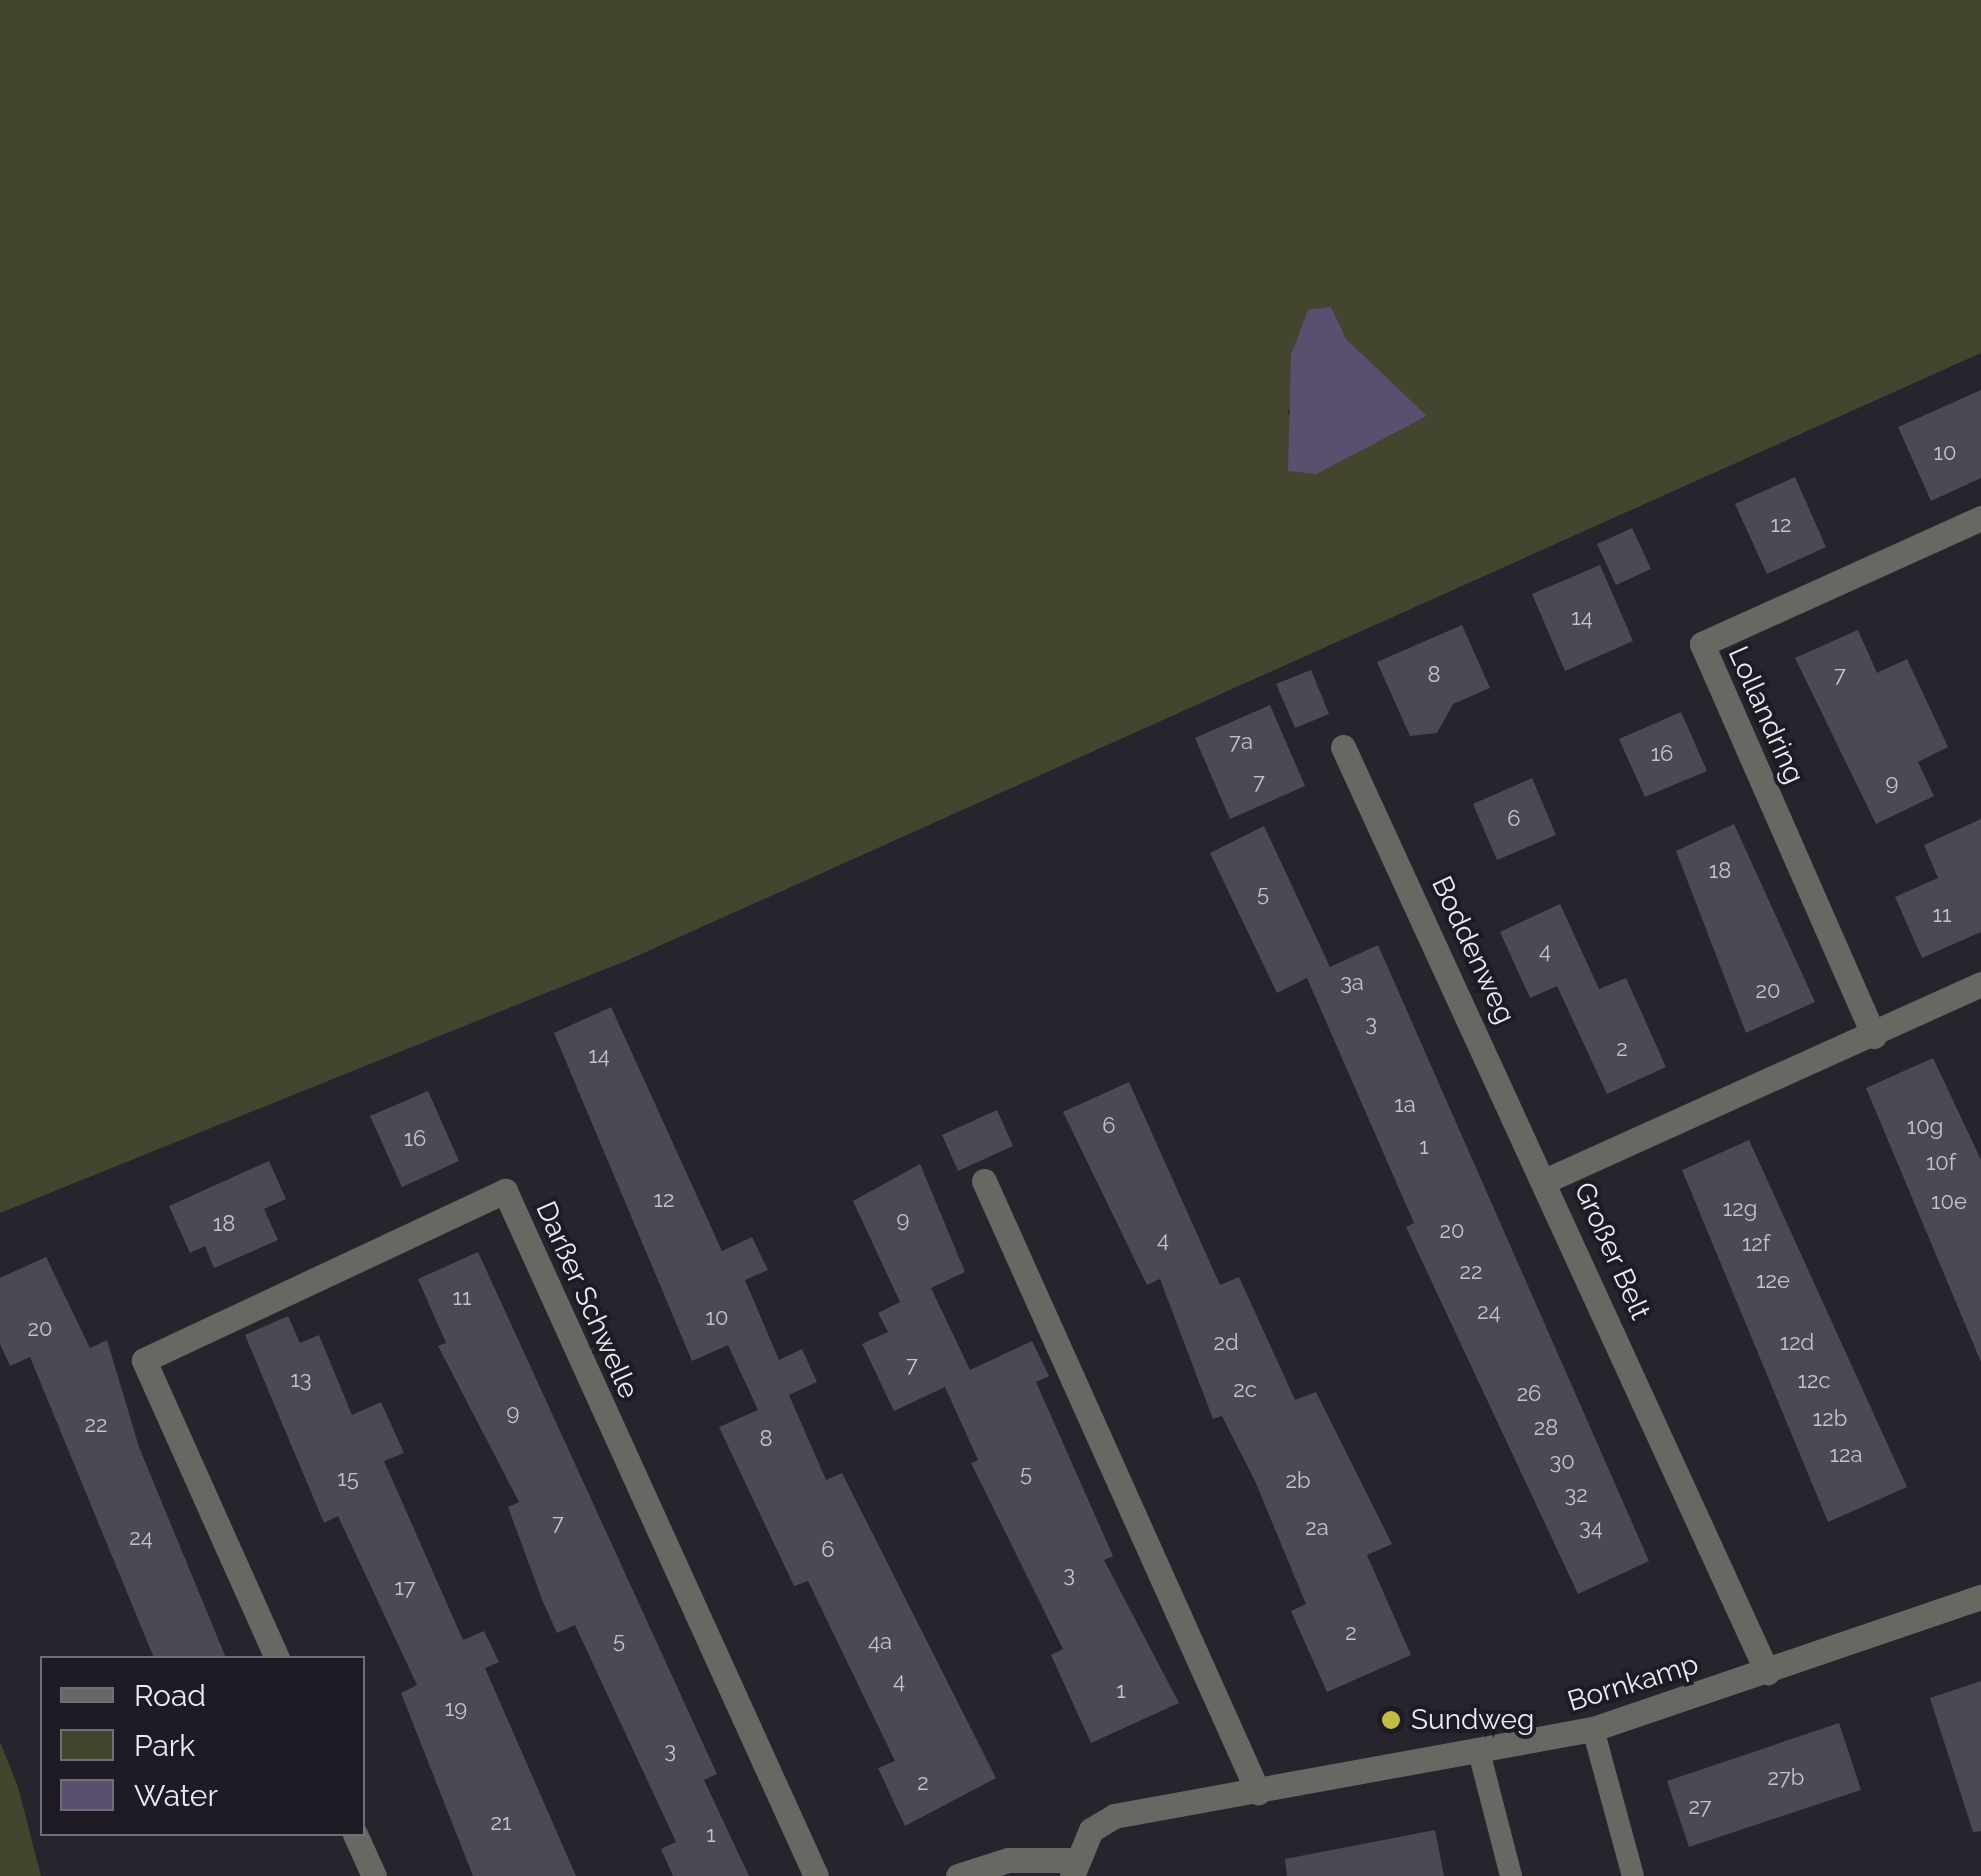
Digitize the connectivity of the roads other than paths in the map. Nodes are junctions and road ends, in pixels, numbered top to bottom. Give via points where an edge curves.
1 (1981, 518) edge
2 (1343, 747) dead end
3 (1981, 984) edge
4 (1874, 1036) junction
5 (1547, 1180) junction
6 (984, 1181) dead end
7 (1981, 1597) edge
8 (275, 1656) edge
9 (1768, 1672) junction
10 (1594, 1730) junction
11 (1480, 1752) junction
12 (1258, 1792) junction
13 (355, 1836) edge
14 (1073, 1868) edge
15 (374, 1876) edge
16 (816, 1876) edge
17 (958, 1876) edge
18 (1511, 1876) edge
19 (1634, 1876) edge

1 - 4 street, Lollandring via 1702,644
2 - 5 street, Boddenweg
3 - 4 street, Großer Belt
4 - 5 street, Großer Belt
5 - 9 street, Großer Belt
6 - 12 street
7 - 9 street, Bornkamp
8 - 16 street, Darßer Schwelle via 144,1360 504,1192
9 - 10 street, Bornkamp
10 - 11 street, Bornkamp
10 - 19 lane
11 - 12 street, Bornkamp
11 - 18 lane
12 - 14 street, Bornkamp via 1114,1816 1091,1830
13 - 15 street
14 - 17 street, Bornkamp via 1008,1860

